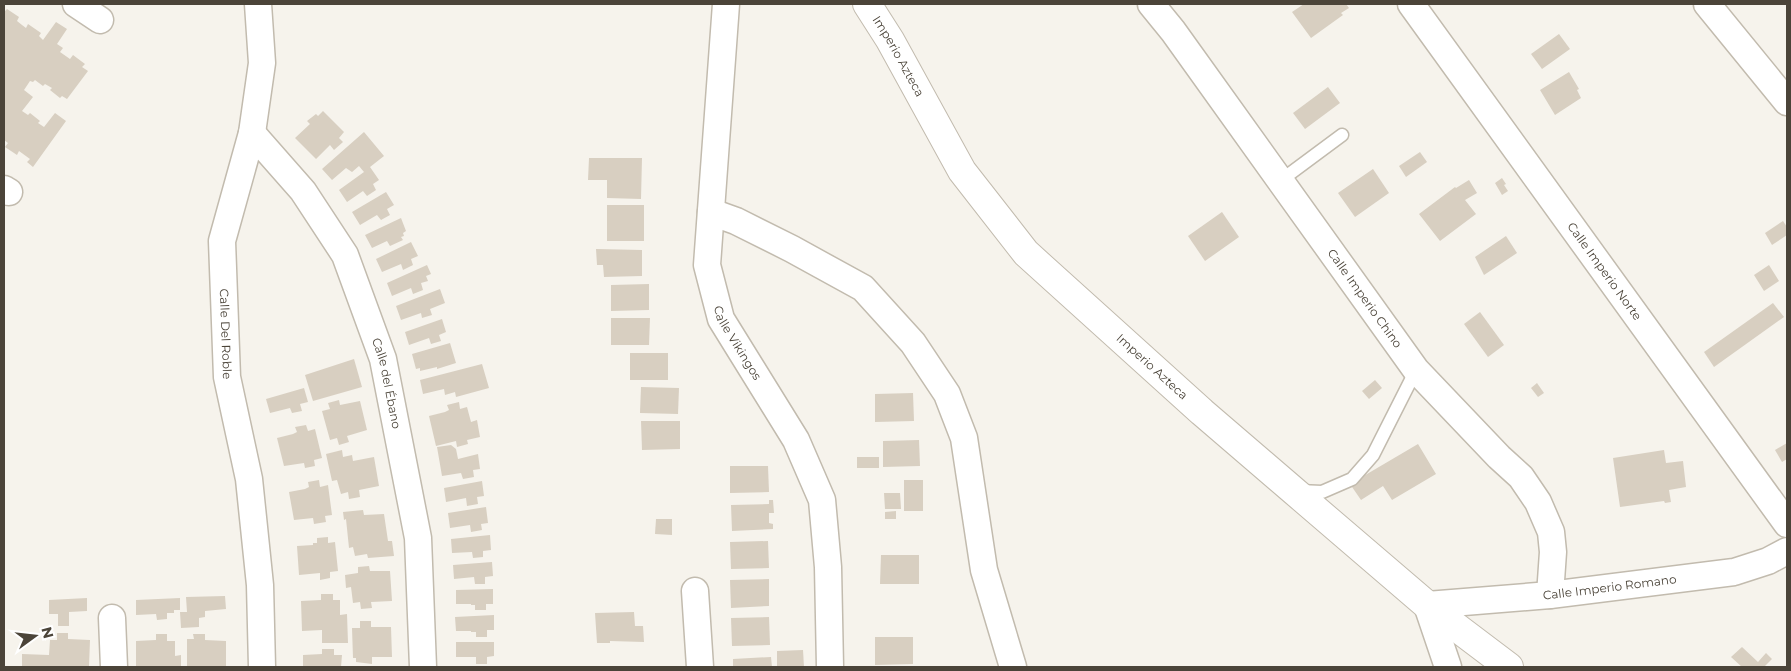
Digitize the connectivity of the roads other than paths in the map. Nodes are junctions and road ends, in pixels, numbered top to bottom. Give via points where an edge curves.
1 (76, 4) edge
2 (258, 4) edge
3 (726, 4) edge
4 (867, 4) edge
5 (1151, 4) edge
6 (1707, 4) edge
7 (1415, 9) edge
8 (100, 20) dead end
9 (1787, 102) edge
10 (252, 133) junction
11 (1342, 134) dead end
12 (1280, 181) junction
13 (711, 212) junction
14 (1416, 370) junction
15 (1294, 491) junction
16 (1787, 524) edge
17 (1787, 551) edge
18 (695, 591) dead end
19 (1550, 594) junction
20 (1427, 605) junction
21 (112, 618) dead end
22 (114, 667) edge
23 (262, 667) edge
24 (423, 667) edge
25 (700, 667) edge
26 (830, 667) edge
27 (1013, 667) edge
28 (1448, 667) edge
29 (1509, 667) edge

1 - 8 street
2 - 10 street, Calle Del Roble via 262,63
3 - 13 street, Calle Vikingos
4 - 15 street, Imperio Azteca via 962,171 1026,254
5 - 12 street, Calle Imperio Chino
6 - 9 street
7 - 16 street, Calle Imperio Norte
10 - 23 street, Calle Del Roble via 222,241 227,377 249,479 260,584
10 - 24 street, Calle del Ébano via 303,191 345,255 383,359 418,538
11 - 12 lane
12 - 14 street, Calle Imperio Chino
13 - 26 street, Calle Vikingos via 707,265 721,319 796,440 822,500 828,567
13 - 27 street via 792,248 863,288 914,343 947,394 964,438 984,570
14 - 15 lane via 1373,455 1352,479 1322,492
14 - 19 street, Calle Imperio Chino via 1521,477 1538,502 1551,532 1554,552
15 - 20 street, Imperio Azteca
17 - 19 street, Calle Imperio Romano via 1734,572
18 - 25 street
19 - 20 street, Calle Imperio Romano
20 - 28 street
20 - 29 street, Imperio Azteca
21 - 22 street

